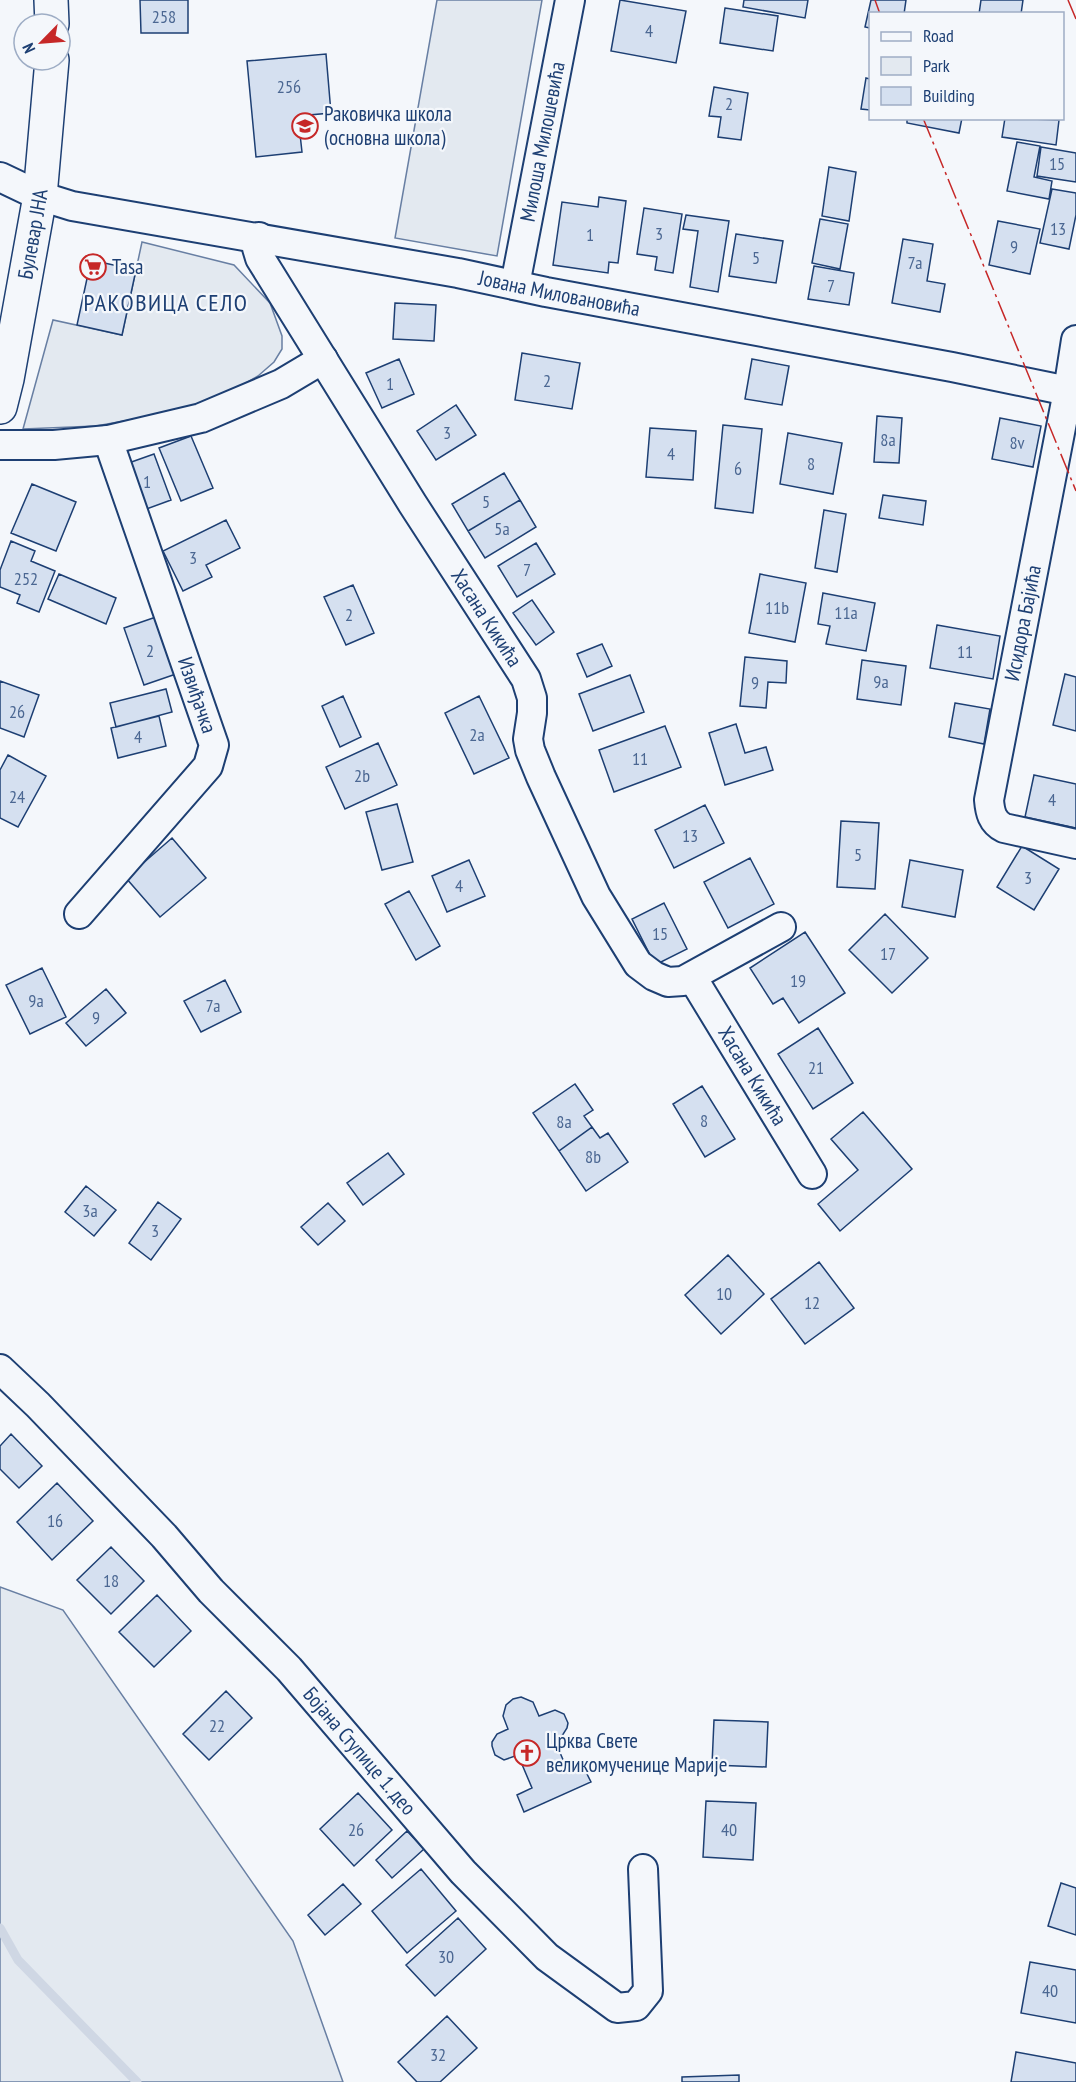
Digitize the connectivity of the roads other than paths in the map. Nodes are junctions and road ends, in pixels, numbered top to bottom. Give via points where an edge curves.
1 (570, 0) edge
2 (51, 72) edge
3 (0, 177) edge
4 (40, 196) junction
5 (259, 237) junction
6 (515, 285) junction
7 (1076, 340) edge
8 (323, 359) junction
9 (1072, 393) edge
10 (0, 407) edge
11 (108, 440) junction
12 (0, 445) edge
13 (1076, 844) edge
14 (79, 914) dead end
15 (781, 927) dead end
16 (692, 977) junction
17 (812, 1174) dead end
18 (0, 1369) edge
19 (644, 1869) dead end

1 - 6 street, Милоша Милошевића
2 - 4 main road, Булевар ЈНА
3 - 4 street, Јована Миловановића
4 - 5 street, Јована Миловановића via 72,206
4 - 10 main road, Булевар ЈНА
5 - 6 street, Јована Миловановића
5 - 8 street, Хасана Кикића via 260,258
6 - 9 street, Јована Миловановића
7 - 9 street, Исидора Бајића
8 - 11 street via 281,384 201,418
8 - 16 street, Хасана Кикића via 526,679 532,698 530,750 596,896 638,964 668,982
9 - 13 street, Исидора Бајића via 989,800 997,825
11 - 12 street
11 - 14 street, Извиђачка via 214,744 208,765
15 - 16 street, Хасана Кикића
16 - 17 street, Хасана Кикића
18 - 19 street, Бојана Ступице 1. део via 289,1670 463,1872 547,1957 617,2008 636,2006 648,1991

